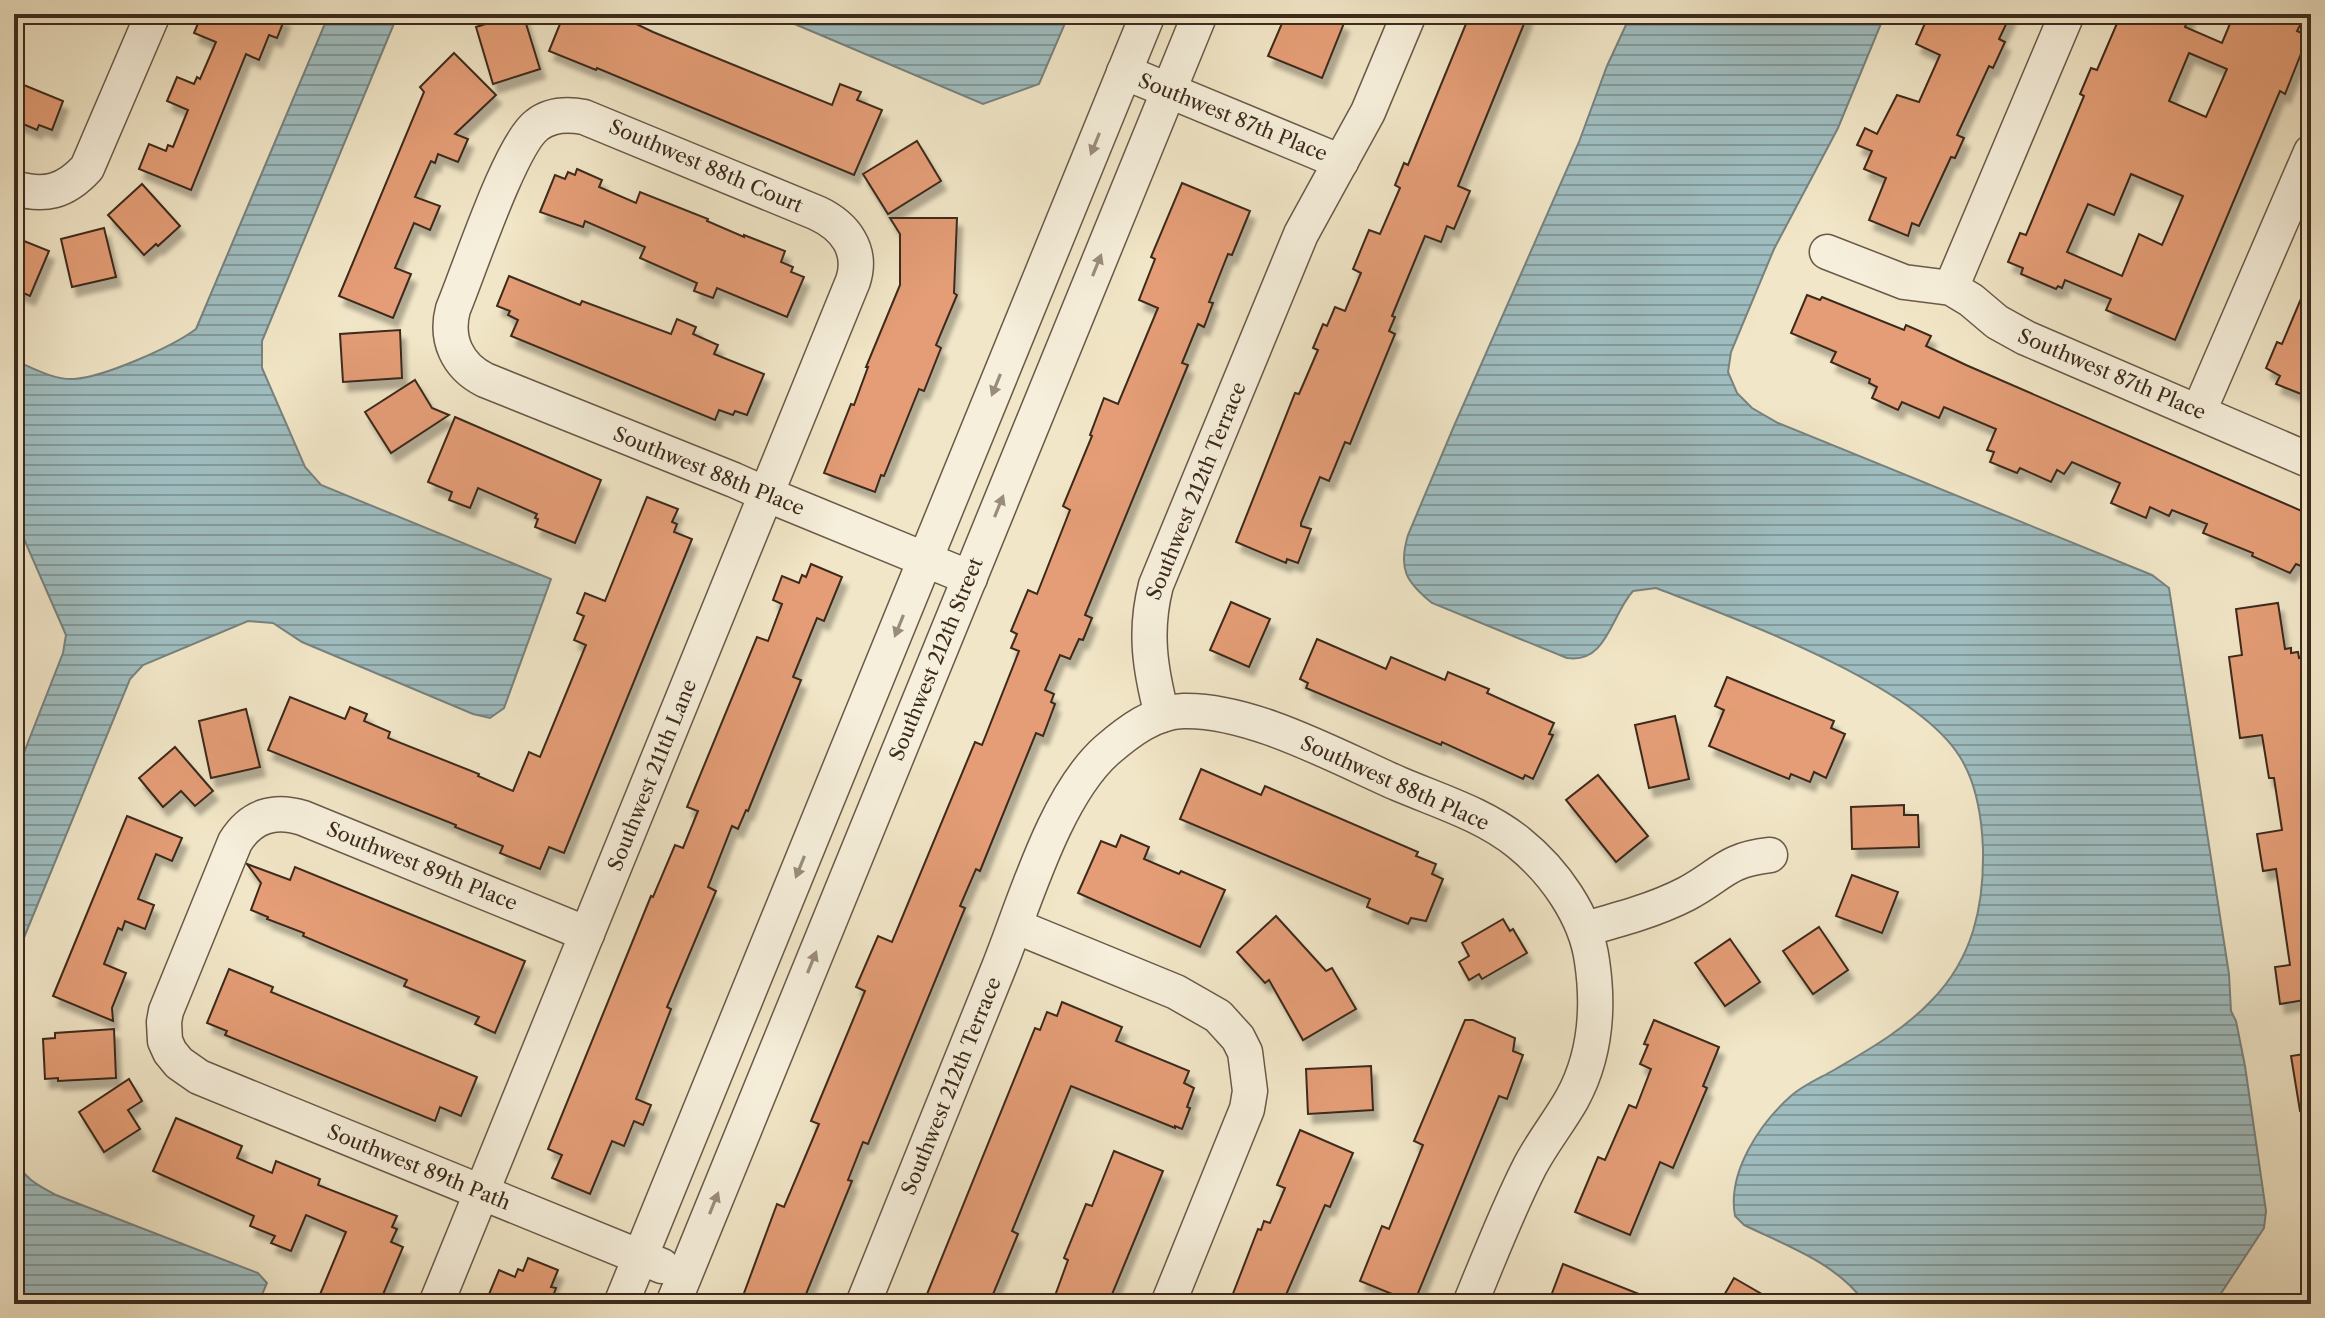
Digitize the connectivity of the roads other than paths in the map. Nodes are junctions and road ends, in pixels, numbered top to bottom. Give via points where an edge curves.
1 (153, 14) edge
2 (1148, 14) edge
3 (1200, 14) edge
4 (1409, 14) edge
5 (2067, 14) edge
6 (1124, 72) junction
7 (1168, 91) junction
8 (2311, 152) edge
9 (1341, 162) junction
10 (14, 188) edge
11 (851, 244) joint
12 (1827, 252) dead end
13 (1951, 288) junction
14 (456, 353) joint
15 (2199, 411) junction
16 (2311, 461) edge
17 (767, 494) junction
18 (926, 559) junction
19 (970, 578) junction
20 (1162, 715) junction
21 (1770, 855) dead end
22 (1015, 926) junction
23 (1585, 929) junction
24 (587, 934) junction
25 (165, 1041) joint
26 (481, 1192) junction
27 (641, 1258) junction
28 (679, 1290) edge
29 (436, 1304) edge
30 (621, 1304) edge
31 (863, 1304) edge
32 (1168, 1304) edge
33 (1470, 1304) edge

1 - 10 street via 91,159 73,182 50,193
2 - 6 street
3 - 7 street, Southwest 212th Street
4 - 9 street, Southwest 212th Terrace
5 - 13 street
6 - 7 street, Southwest 87th Place
6 -> 18 street
7 - 9 street, Southwest 87th Place
19 -> 7 street, Southwest 212th Street
8 - 15 street
9 - 20 street, Southwest 212th Terrace via 1301,234 1156,585 1149,611 1148,656
11 - 14 street, Southwest 88th Court via 843,228 826,217 611,127 577,116 554,116 529,133 516,153 453,309 450,332
11 - 17 street, Southwest 211th Lane via 853,281
12 - 13 street, Southwest 87th Place via 1904,282
13 - 15 street, Southwest 87th Place via 2012,332
14 - 17 street, Southwest 88th Place via 485,380
15 - 16 street, Southwest 87th Place
17 - 18 street, Southwest 88th Place
17 - 24 street, Southwest 211th Lane
18 - 19 street, Southwest 88th Place
18 -> 27 street
28 -> 19 street, Southwest 212th Street
20 - 22 street, Southwest 212th Terrace via 1104,752 1077,786
20 - 23 street, Southwest 88th Place via 1202,712 1262,725 1485,821 1539,862
21 - 23 street via 1746,858 1686,894
22 - 31 street, Southwest 212th Terrace
22 - 32 street via 1192,1000 1228,1025 1245,1052 1247,1109
23 - 33 street via 1595,982 1588,1058 1573,1097 1518,1190
24 - 25 street, Southwest 89th Place via 303,818 269,815 240,833 166,1011
24 - 26 street, Southwest 211th Lane
25 - 26 street, Southwest 89th Path via 174,1058 199,1077
26 - 27 street, Southwest 89th Path
26 - 29 street, Southwest 211th Lane
27 - 28 street, Southwest 89th Path
27 - 30 street

